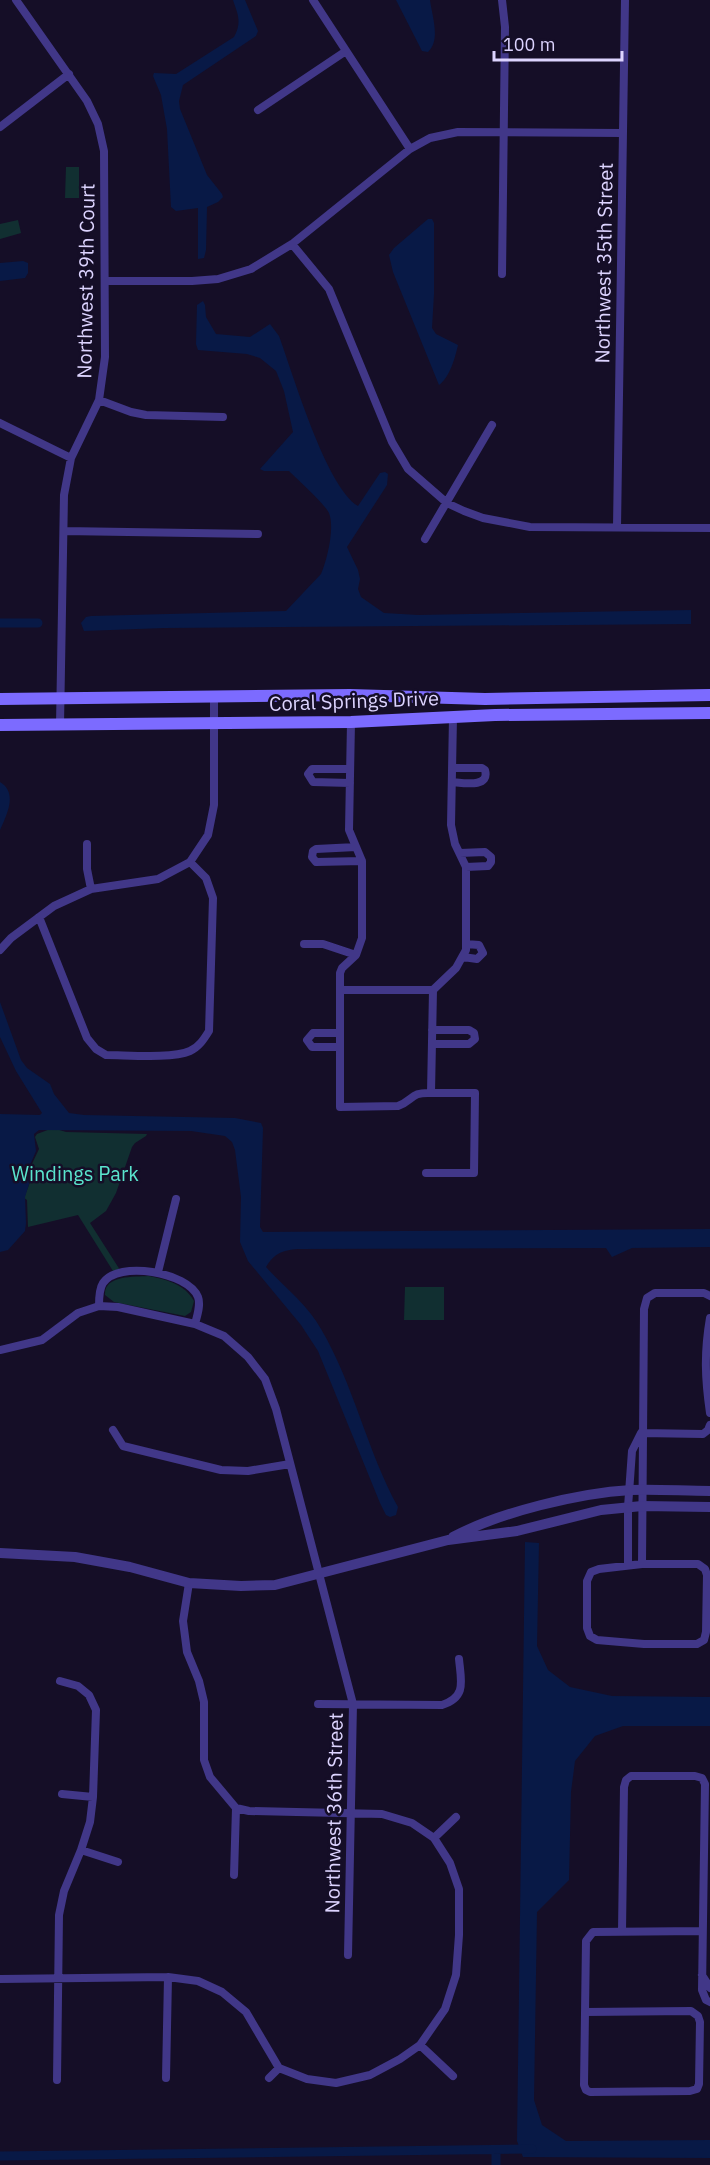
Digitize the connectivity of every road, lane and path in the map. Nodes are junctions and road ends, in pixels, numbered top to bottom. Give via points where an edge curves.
1 (16, 0) edge
2 (313, 0) edge
3 (502, 0) edge
4 (625, 0) edge
5 (346, 51) junction
6 (69, 75) junction
7 (258, 110) dead end
8 (0, 127) edge
9 (503, 130) junction
10 (622, 133) junction
11 (410, 149) junction
12 (292, 244) junction
13 (502, 274) dead end
14 (107, 281) junction
15 (99, 400) junction
16 (223, 417) dead end
17 (0, 423) edge
18 (492, 425) dead end
19 (70, 458) junction
20 (447, 503) junction
21 (616, 527) junction
22 (710, 528) edge
23 (64, 531) junction
24 (258, 534) dead end
25 (425, 539) dead end
26 (710, 695) edge
27 (214, 698) junction
28 (0, 699) edge
29 (61, 699) junction
30 (710, 713) edge
31 (453, 717) junction
32 (351, 722) junction
33 (214, 724) junction
34 (0, 725) edge
35 (60, 725) junction
36 (452, 768) junction
37 (350, 769) junction
38 (452, 782) junction
39 (350, 783) junction
40 (87, 844) dead end
41 (356, 847) junction
42 (460, 853) junction
43 (362, 861) junction
44 (190, 862) junction
45 (466, 867) junction
46 (91, 889) junction
47 (39, 917) junction
48 (304, 944) dead end
49 (466, 944) junction
50 (0, 950) edge
51 (356, 955) junction
52 (464, 957) junction
53 (340, 990) junction
54 (433, 990) junction
55 (432, 1030) junction
56 (340, 1033) junction
57 (432, 1044) junction
58 (340, 1047) junction
59 (431, 1093) junction
60 (426, 1173) dead end
61 (176, 1199) dead end
62 (158, 1272) junction
63 (710, 1296) edge
64 (99, 1306) junction
65 (710, 1318) edge
66 (195, 1324) junction
67 (0, 1350) edge
68 (710, 1413) edge
69 (709, 1428) edge
70 (113, 1430) dead end
71 (642, 1433) junction
72 (290, 1464) junction
73 (630, 1490) junction
74 (644, 1490) junction
75 (710, 1491) edge
76 (642, 1506) junction
77 (628, 1507) junction
78 (710, 1507) edge
79 (448, 1540) junction
80 (0, 1553) edge
81 (642, 1564) junction
82 (628, 1565) junction
83 (319, 1574) junction
84 (189, 1583) junction
85 (459, 1659) dead end
86 (60, 1681) dead end
87 (318, 1704) dead end
88 (353, 1704) junction
89 (62, 1794) dead end
90 (93, 1797) junction
91 (236, 1808) junction
92 (351, 1812) junction
93 (456, 1817) dead end
94 (434, 1838) junction
95 (81, 1850) junction
96 (118, 1862) dead end
97 (234, 1875) dead end
98 (622, 1931) junction
99 (702, 1931) junction
100 (348, 1955) dead end
101 (702, 1975) junction
102 (168, 1977) junction
103 (60, 1978) junction
104 (0, 1979) edge
105 (710, 1988) edge
106 (710, 2002) edge
107 (585, 2012) junction
108 (420, 2045) junction
109 (279, 2068) junction
110 (453, 2076) dead end
111 (166, 2078) dead end
112 (269, 2078) dead end
113 (57, 2080) dead end

1 - 6 street, Northwest 39th Court
2 - 5 street
3 - 9 street
4 - 10 street, Northwest 35th Street
5 - 7 street
5 - 11 street
6 - 8 street
6 - 14 street, Northwest 39th Court via 98,124 104,151
9 - 10 street
9 - 11 street via 458,132 430,138
9 - 13 street
10 - 21 street, Northwest 35th Street
11 - 12 street
12 - 14 street via 251,269 218,279
12 - 20 street via 329,289 392,442 408,469
14 - 15 street, Northwest 39th Court via 105,357
15 - 16 street via 146,415
15 - 19 street, Northwest 39th Court
17 - 19 street
18 - 20 street
19 - 23 street, Northwest 39th Court
20 - 21 street via 506,524
20 - 25 street
21 - 22 street
23 - 24 street
23 - 29 street, Northwest 39th Court
26 - 27 main road, Coral Springs Drive
27 - 29 main road, Coral Springs Drive
27 - 33 street
28 - 29 main road, Coral Springs Drive
29 - 35 street, Northwest 39th Court
30 - 31 main road, Coral Springs Drive
31 - 32 main road, Coral Springs Drive
31 - 36 street
32 - 33 main road, Coral Springs Drive
32 - 37 street
33 - 35 main road, Coral Springs Drive
33 - 44 street via 214,805 208,835
34 - 35 main road, Coral Springs Drive
36 - 38 street
36 - 38 street via 482,768 486,777 478,783
37 - 39 street
37 - 39 street via 312,769 309,774 313,782
38 - 42 street via 451,825
39 - 41 street via 349,830
40 - 46 street
41 - 43 street
41 - 43 street via 316,849 312,857 316,862
42 - 45 street
42 - 45 street via 485,852 491,857 488,866
43 - 51 street via 362,938
44 - 46 street via 158,879
44 - 47 street via 206,878 213,897 209,1031 202,1042 180,1055 106,1055 96,1049 87,1038
45 - 49 street
46 - 47 street
47 - 50 street
48 - 51 street via 323,944
49 - 52 street
49 - 52 street via 479,945 483,953 477,959
51 - 53 street via 342,968
52 - 54 street
53 - 54 street
53 - 56 street
54 - 55 street
55 - 57 street
55 - 57 street via 469,1030 475,1039 469,1044
56 - 58 street
56 - 58 street via 313,1034 307,1040 312,1047
57 - 59 street
58 - 59 street via 340,1107 398,1106 415,1094
59 - 60 street via 475,1093 474,1173
61 - 62 street
62 - 64 street via 125,1272 107,1279 101,1287
62 - 66 street via 195,1293 199,1303
63 - 71 street via 655,1293 647,1298
64 - 66 street, Northwest 36th Street
64 - 67 street via 78,1313 42,1340
65 - 68 street via 705,1348
66 - 72 street, Northwest 36th Street via 224,1336 265,1379
69 - 71 street via 703,1434
70 - 72 street via 123,1446 221,1470 248,1471
71 - 73 street via 632,1451
71 - 74 street
72 - 83 street, Northwest 36th Street
73 - 74 street
73 - 77 street
73 - 79 street via 546,1505 487,1522
74 - 75 street
74 - 76 street
76 - 77 street
76 - 78 street
76 - 81 street
77 - 79 street via 584,1513 518,1531
77 - 82 street
79 - 83 street
80 - 84 street via 75,1557
81 - 82 street
81 - 82 street via 698,1564 705,1569 704,1640 697,1644 644,1644 590,1636 587,1581 591,1572
83 - 84 street via 275,1585
83 - 88 street, Northwest 36th Street
84 - 91 street via 183,1621 187,1652 204,1702 204,1760 210,1777
85 - 88 street via 461,1684 459,1695 452,1702
86 - 90 street via 78,1686 89,1695 96,1710
87 - 88 street
88 - 92 street, Northwest 36th Street
89 - 90 street
90 - 95 street
91 - 92 street
91 - 97 street
92 - 94 street via 382,1814 412,1823
92 - 100 street, Northwest 36th Street
93 - 94 street
94 - 108 street via 450,1863 459,1889 459,1935 456,1975 445,2009
95 - 96 street
95 - 103 street via 64,1892 60,1915
98 - 99 street
98 - 99 street via 626,1779 695,1776 705,1784
98 - 107 street via 593,1932 586,1941
99 - 101 street
101 - 105 street
101 - 106 street via 702,1990
102 - 103 street
102 - 109 street via 198,1982 222,1992 246,2012
102 - 111 street
103 - 104 street
103 - 113 street
107 - 107 street via 691,2011 700,2022 697,2089 586,2090
108 - 109 street via 369,2075 336,2083 307,2079
108 - 110 street
109 - 112 street

